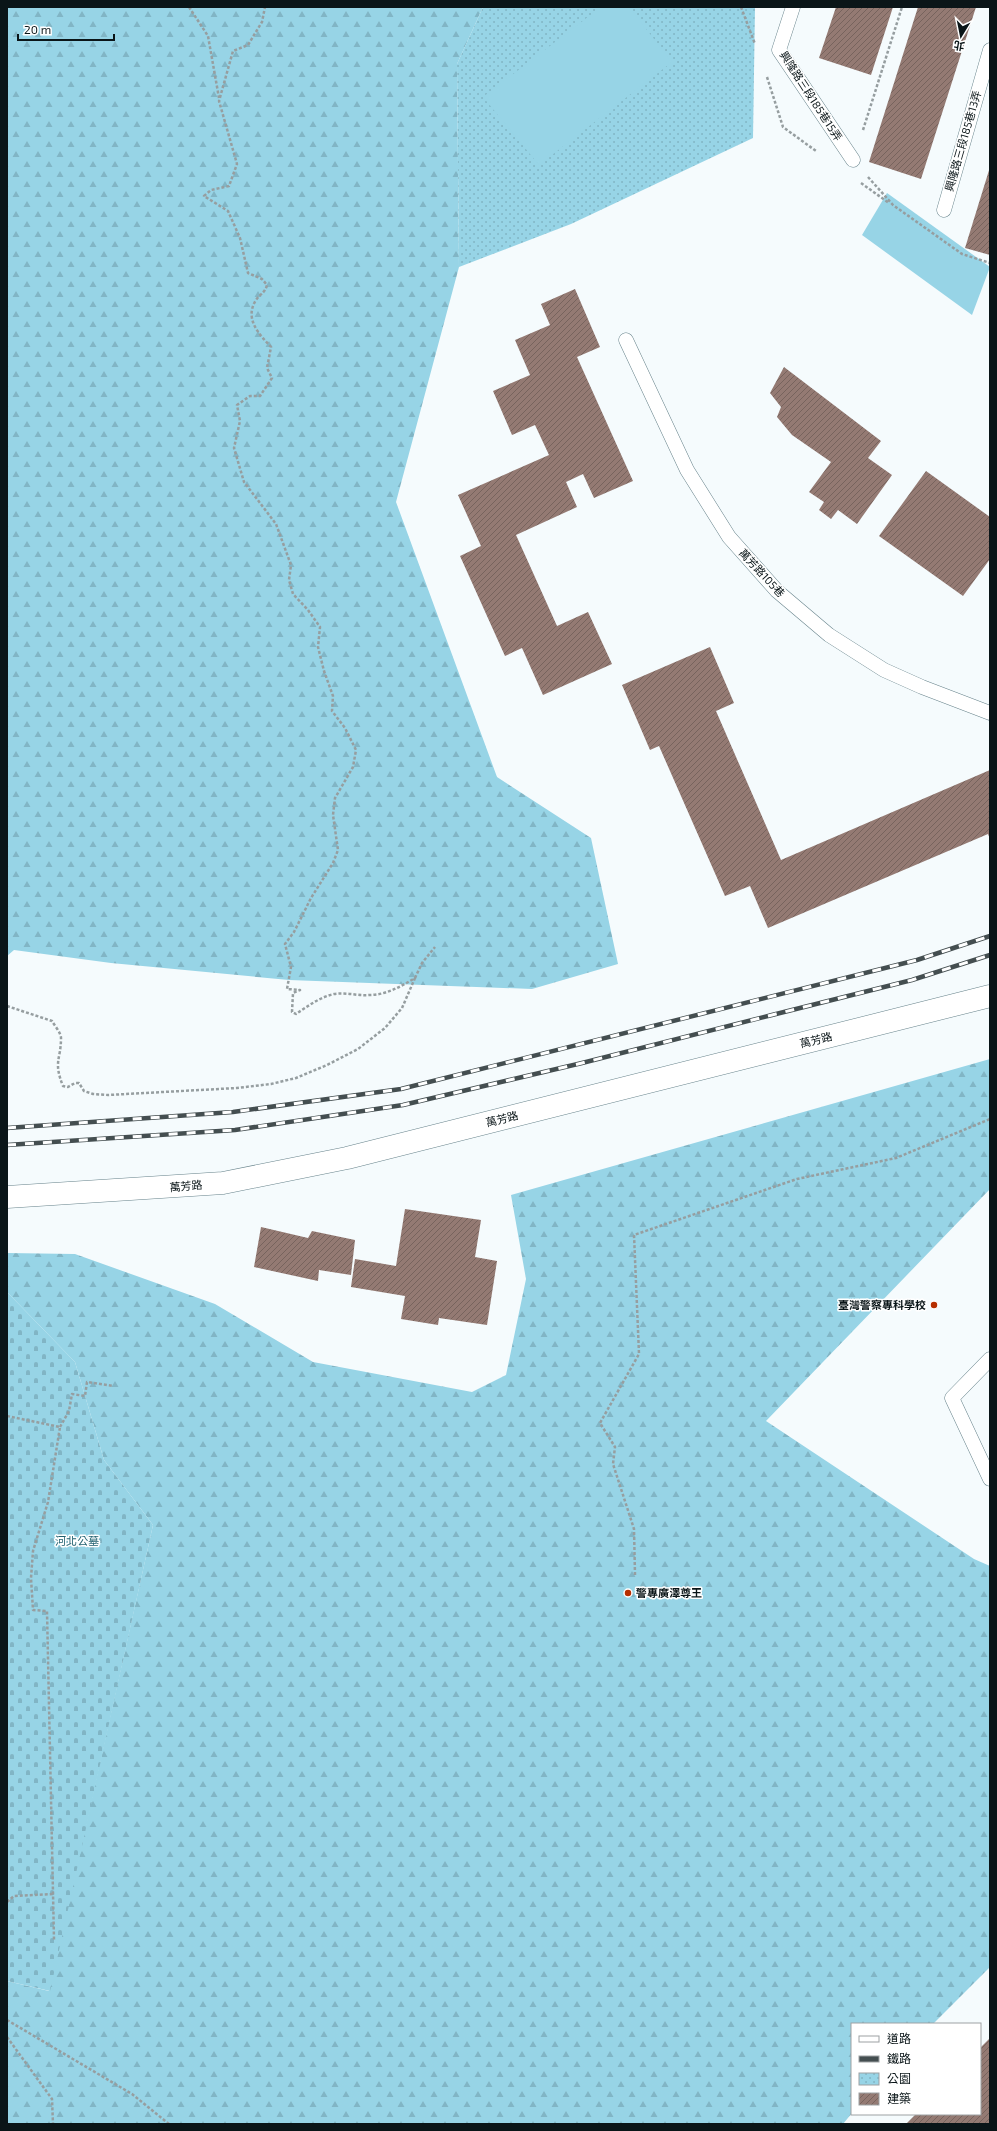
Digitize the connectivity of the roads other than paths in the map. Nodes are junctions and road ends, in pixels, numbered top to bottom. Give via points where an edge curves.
1 (793, 7) edge
2 (990, 50) edge
3 (853, 160) road end
4 (944, 210) dead end
5 (626, 340) dead end
6 (990, 713) edge
7 (990, 996) edge
8 (7, 1197) edge
9 (990, 1359) edge
10 (990, 1478) edge

1 - 3 lane, 興隆路三段185巷15弄 via 779,50
2 - 4 lane, 興隆路三段185巷13弄
5 - 6 lane, 萬芳路105巷 via 688,470 729,537 777,591 829,635 884,670
7 - 8 street, 萬芳路 via 285,1172 223,1183
9 - 10 lane via 952,1398

